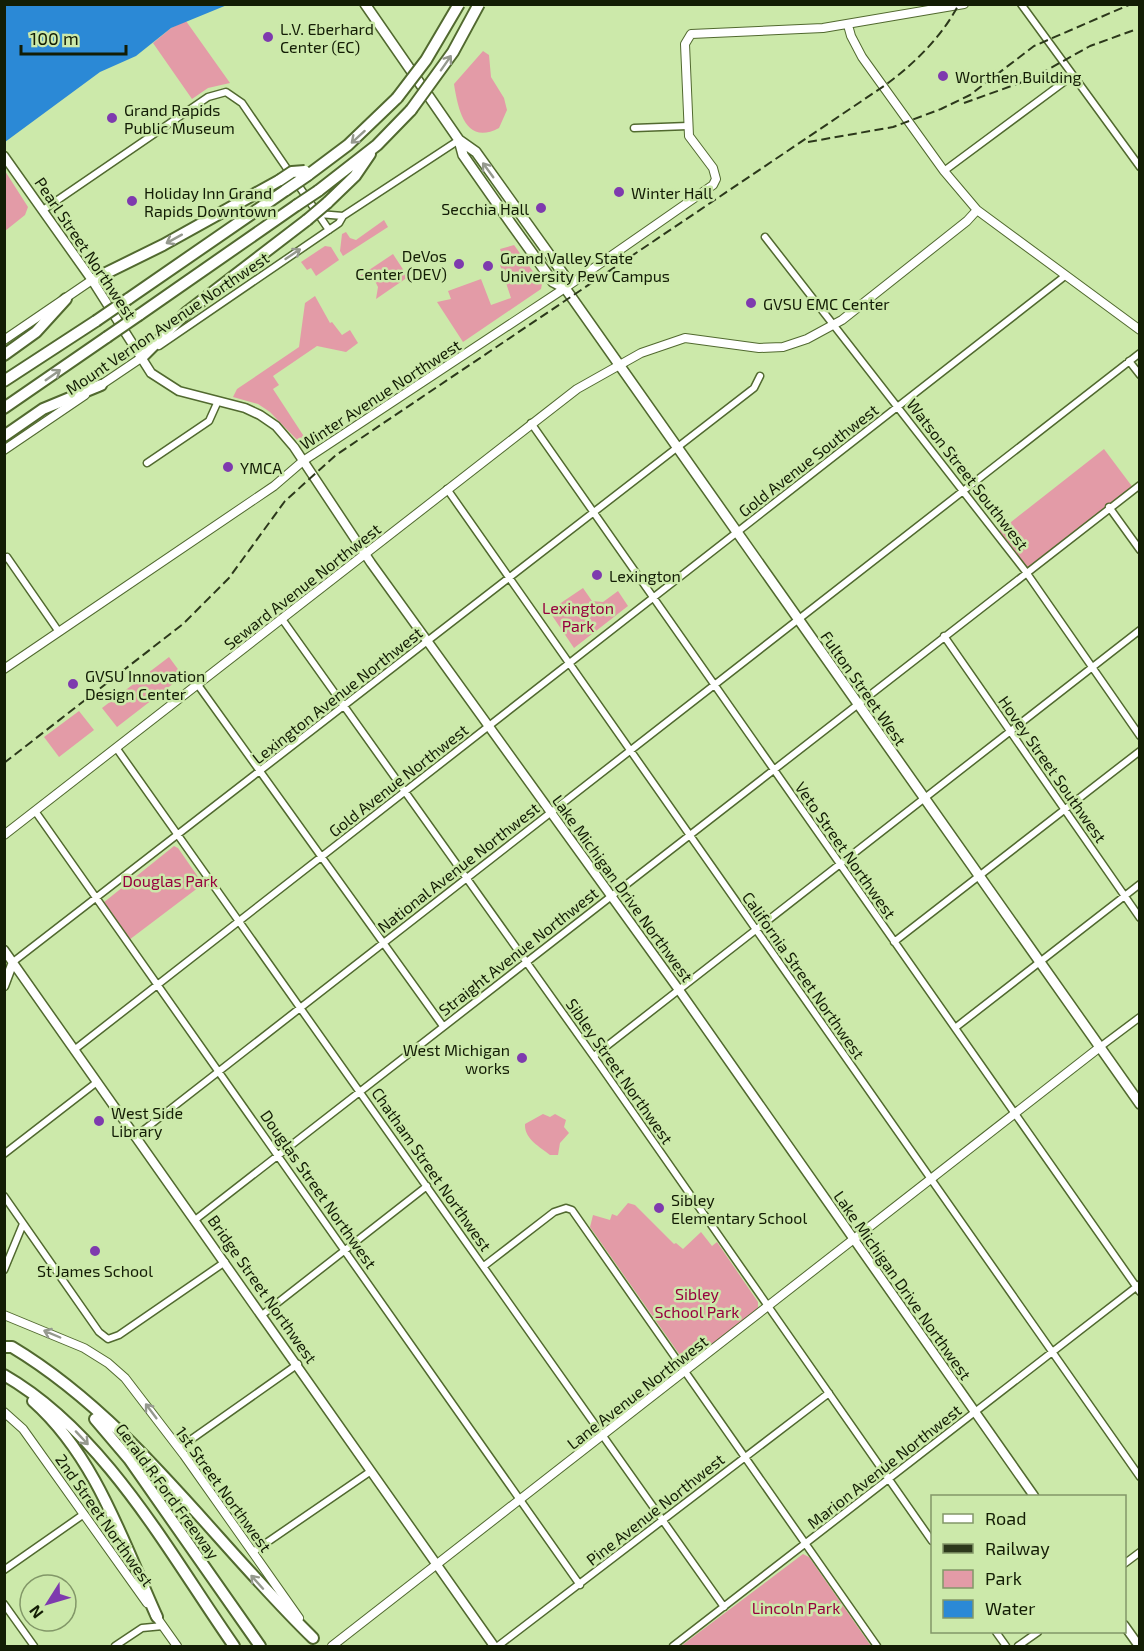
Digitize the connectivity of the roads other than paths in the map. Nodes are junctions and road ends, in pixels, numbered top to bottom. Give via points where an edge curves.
1 (365, 4) edge
2 (459, 4) edge
3 (479, 4) edge
4 (964, 4) edge
5 (1021, 4) edge
6 (848, 25) junction
7 (1072, 76) junction
8 (688, 126) junction
9 (634, 128) dead end
10 (459, 140) junction
11 (376, 145) junction
12 (4, 156) edge
13 (1137, 158) edge
14 (1140, 167) edge
15 (944, 171) junction
16 (309, 172) junction
17 (43, 210) junction
18 (977, 210) junction
19 (316, 212) junction
20 (343, 216) junction
21 (329, 230) junction
22 (765, 237) dead end
23 (1065, 276) junction
24 (92, 280) junction
25 (566, 288) junction
26 (66, 299) junction
27 (834, 326) junction
28 (1140, 330) edge
29 (4, 340) edge
30 (1140, 352) edge
31 (4, 355) edge
32 (141, 358) junction
33 (1129, 361) junction
34 (619, 364) junction
35 (1140, 375) edge
36 (760, 376) dead end
37 (4, 381) edge
38 (101, 385) junction
39 (218, 401) junction
40 (899, 406) junction
41 (4, 408) edge
42 (531, 423) junction
43 (4, 436) edge
44 (676, 446) junction
45 (4, 450) edge
46 (303, 461) junction
47 (147, 464) dead end
48 (1140, 484) edge
49 (447, 489) junction
50 (962, 489) junction
51 (1109, 507) junction
52 (593, 512) junction
53 (738, 533) junction
54 (1140, 550) edge
55 (365, 554) junction
56 (6, 558) edge
57 (1026, 572) junction
58 (510, 578) junction
59 (653, 598) junction
60 (282, 619) junction
61 (797, 619) junction
62 (1140, 630) edge
63 (59, 632) junction
64 (944, 636) junction
65 (428, 641) junction
66 (569, 663) junction
67 (1092, 667) junction
68 (4, 669) edge
69 (713, 683) junction
70 (198, 685) junction
71 (857, 704) junction
72 (345, 706) junction
73 (488, 726) junction
74 (1010, 732) junction
75 (1140, 736) edge
76 (117, 749) junction
77 (629, 749) junction
78 (1140, 751) edge
79 (773, 768) junction
80 (260, 772) junction
81 (406, 792) junction
82 (924, 799) junction
83 (1064, 810) junction
84 (35, 811) junction
85 (549, 812) junction
86 (4, 835) edge
87 (178, 835) junction
88 (690, 835) junction
89 (321, 858) junction
90 (840, 864) junction
91 (980, 876) junction
92 (466, 877) junction
93 (1140, 885) edge
94 (610, 897) junction
95 (1124, 897) junction
96 (98, 898) junction
97 (1140, 918) edge
98 (240, 922) junction
99 (756, 929) junction
100 (894, 942) junction
101 (382, 943) junction
102 (4, 950) edge
103 (13, 962) junction
104 (527, 962) junction
105 (1041, 962) junction
106 (158, 984) junction
107 (4, 986) edge
108 (679, 990) junction
109 (301, 1008) junction
110 (1140, 1017) edge
111 (443, 1026) junction
112 (955, 1028) junction
113 (1100, 1047) junction
114 (74, 1050) junction
115 (594, 1056) junction
116 (219, 1071) junction
117 (97, 1082) junction
118 (360, 1091) junction
119 (1140, 1104) edge
120 (1015, 1115) junction
121 (136, 1136) junction
122 (4, 1154) edge
123 (279, 1155) junction
124 (931, 1179) junction
125 (428, 1186) junction
126 (4, 1196) edge
127 (195, 1220) junction
128 (23, 1224) junction
129 (853, 1241) junction
130 (345, 1250) junction
131 (225, 1262) junction
132 (484, 1266) junction
133 (4, 1270) edge
134 (1138, 1288) edge
135 (769, 1307) junction
136 (4, 1315) edge
137 (262, 1315) junction
138 (4, 1348) edge
139 (1052, 1352) junction
140 (298, 1364) junction
141 (686, 1371) junction
142 (4, 1376) edge
143 (829, 1393) junction
144 (5, 1413) edge
145 (974, 1413) junction
146 (604, 1434) junction
147 (179, 1448) junction
148 (744, 1458) junction
149 (371, 1471) junction
150 (1140, 1477) edge
151 (889, 1479) junction
152 (1033, 1495) edge
153 (520, 1499) junction
154 (84, 1514) junction
155 (663, 1520) junction
156 (931, 1538) edge
157 (805, 1544) junction
158 (253, 1552) junction
159 (1140, 1552) edge
160 (1126, 1563) edge
161 (437, 1564) junction
162 (4, 1570) edge
163 (580, 1585) junction
164 (4, 1604) edge
165 (724, 1607) junction
166 (160, 1622) junction
167 (1126, 1626) edge
168 (997, 1633) edge
169 (1037, 1633) edge
170 (316, 1642) edge
171 (34, 1647) edge
172 (115, 1647) edge
173 (177, 1647) edge
174 (234, 1647) edge
175 (260, 1647) edge
176 (332, 1647) edge
177 (496, 1647) edge
178 (673, 1647) edge
179 (877, 1647) edge
180 (1006, 1647) edge
181 (1018, 1647) edge
182 (1140, 1647) edge

1 - 10 main road, Fulton Street West
2 -> 16 highway, bridge via 426,60 397,98 364,132
11 -> 3 highway, bridge via 411,110 453,52
4 - 6 street
5 - 7 street
6 - 8 street via 697,33 688,37
6 - 15 street via 861,55
7 - 13 street
7 - 15 street
8 - 9 street
8 - 25 street, Winter Avenue Northwest via 692,142 715,171 716,179 709,188
10 - 20 street, Mount Vernon Avenue Northwest
10 - 25 main road, Fulton Street West via 476,152 564,275
11 - 32 highway, bridge via 356,176 327,203 187,312
41 -> 11 highway, bridge via 297,205
12 - 17 main road, Pearl Street Northwest
13 - 14 street
15 - 18 street
16 -> 24 highway, bridge via 292,172
16 - 37 highway, bridge
17 - 19 street via 220,92 232,94 242,103
17 - 24 main road, Pearl Street Northwest
18 - 23 street
18 - 27 street, Seward Avenue Northwest
19 - 20 street
19 - 21 street
20 - 21 street, Mount Vernon Avenue Northwest
32 -> 21 street, Mount Vernon Avenue Northwest
22 - 27 street, Watson Street Southwest
23 - 28 street
23 - 40 street, Gold Avenue Southwest
24 - 26 street
24 - 32 main road, Pearl Street Northwest
25 - 34 main road, Fulton Street West
25 - 46 street, Winter Avenue Northwest
26 - 29 street
26 - 31 highway via 36,332
27 - 34 street, Seward Avenue Northwest via 783,347 759,348 685,338 661,344
27 - 40 street, Watson Street Southwest
30 - 33 street, National Avenue Northwest
32 - 38 street, Mount Vernon Avenue Northwest
32 - 39 main road, Lake Michigan Drive Northwest via 163,384
33 - 35 street
33 - 50 street, National Avenue Northwest
34 - 42 street, Seward Avenue Northwest
34 - 44 main road, Fulton Street West
36 - 44 street, Lexington Avenue Northwest via 754,388
38 - 43 highway via 43,409
38 - 45 street, Mount Vernon Avenue Northwest
39 - 46 main road, Lake Michigan Drive Northwest via 245,408 271,422
39 - 47 street via 209,421
40 - 50 street, Watson Street Southwest
40 - 53 street, Gold Avenue Southwest
42 - 49 street, Seward Avenue Northwest
42 - 52 street, Veto Street Northwest
44 - 52 street, Lexington Avenue Northwest
44 - 53 main road, Fulton Street West
46 - 55 main road, Lake Michigan Drive Northwest
46 - 63 street, Winter Avenue Northwest via 274,486
48 - 51 street, Straight Avenue Northwest
49 - 55 street, Seward Avenue Northwest
49 - 58 street, California Street Northwest
50 - 57 street, Watson Street Southwest
50 - 61 street, National Avenue Northwest
51 - 54 street
51 - 57 street, Straight Avenue Northwest
52 - 58 street, Lexington Avenue Northwest
52 - 59 street, Veto Street Northwest
53 - 59 street, Gold Avenue Northwest
53 - 61 main road, Fulton Street West
55 - 60 street, Seward Avenue Northwest
55 - 65 main road, Lake Michigan Drive Northwest
56 - 63 street
57 - 64 street, Straight Avenue Northwest
57 - 67 street, Watson Street Southwest
58 - 65 street, Lexington Avenue Northwest
58 - 66 street, California Street Northwest
59 - 66 street, Gold Avenue Northwest
59 - 69 street, Veto Street Northwest
60 - 70 street, Seward Avenue Northwest
60 - 72 street, Sibley Street Northwest
61 - 69 street, National Avenue Northwest
61 - 71 main road, Fulton Street West
62 - 67 street
63 - 68 street, Winter Avenue Northwest
64 - 71 street, Straight Avenue Northwest
64 - 74 street, Hovey Street Southwest
65 - 72 street, Lexington Avenue Northwest
65 - 73 main road, Lake Michigan Drive Northwest
66 - 73 street, Gold Avenue Northwest
66 - 77 street, California Street Northwest
67 - 74 street
67 - 75 street, Watson Street Southwest
69 - 77 street, National Avenue Northwest
69 - 79 street, Veto Street Northwest
70 - 76 street, Seward Avenue Northwest
70 - 80 street
71 - 79 street, Straight Avenue Northwest
71 - 82 main road, Fulton Street West
72 - 80 street, Lexington Avenue Northwest
72 - 81 street, Sibley Street Northwest
73 - 81 street, Gold Avenue Northwest
73 - 85 main road, Lake Michigan Drive Northwest
74 - 82 street
74 - 83 street, Hovey Street Southwest
76 - 84 street, Seward Avenue Northwest
76 - 87 street, Chatham Street Northwest
77 - 85 street, National Avenue Northwest
77 - 88 street, California Street Northwest
78 - 83 street
79 - 88 street, Straight Avenue Northwest
79 - 90 street, Veto Street Northwest
80 - 87 street, Lexington Avenue Northwest
80 - 89 street
81 - 89 street, Gold Avenue Northwest
81 - 92 street, Sibley Street Northwest
82 - 90 street
82 - 91 main road, Fulton Street West
83 - 91 street
83 - 95 street, Hovey Street Southwest
84 - 86 street, Seward Avenue Northwest
84 - 96 street, Douglas Street Northwest
85 - 92 street, National Avenue Northwest
85 - 94 main road, Lake Michigan Drive Northwest
87 - 96 street, Lexington Avenue Northwest
87 - 98 street, Chatham Street Northwest
88 - 94 street, Straight Avenue Northwest
88 - 99 street, California Street Northwest
89 - 98 street, Gold Avenue Northwest
89 - 101 street
90 - 99 street
90 - 100 street, Veto Street Northwest
91 - 100 street
91 - 105 main road, Fulton Street West
92 - 101 street, National Avenue Northwest
92 - 104 street, Sibley Street Northwest
93 - 95 street
94 - 104 street, Straight Avenue Northwest
94 - 108 main road, Lake Michigan Drive Northwest
95 - 97 street, Hovey Street Southwest
95 - 105 street
96 - 103 street, Lexington Avenue Northwest
96 - 106 street, Douglas Street Northwest
98 - 106 street, Gold Avenue Northwest
98 - 109 street, Chatham Street Northwest
99 - 108 street
99 - 124 street, California Street Northwest
100 - 112 street, Veto Street Northwest
101 - 109 street, National Avenue Northwest
101 - 111 street
102 - 103 main road, Bridge Street Northwest
103 - 107 main road
103 - 114 main road, Bridge Street Northwest
104 - 111 street, Straight Avenue Northwest
104 - 115 street, Sibley Street Northwest
105 - 112 street
105 - 113 main road, Fulton Street West
106 - 114 street, Gold Avenue Northwest
106 - 116 street, Douglas Street Northwest
108 - 115 street
108 - 129 main road, Lake Michigan Drive Northwest
109 - 116 street, National Avenue Northwest
109 - 118 street, Chatham Street Northwest
110 - 113 street
111 - 118 street, Straight Avenue Northwest
112 - 120 street, Veto Street Northwest
113 - 119 main road, Fulton Street West
113 - 120 street, Lane Avenue Northwest
114 - 117 main road, Bridge Street Northwest
115 - 135 street, Sibley Street Northwest
116 - 121 street, National Avenue Northwest
116 - 123 street, Douglas Street Northwest
117 - 121 main road, Bridge Street Northwest
117 - 122 street
118 - 123 street, Straight Avenue Northwest
118 - 125 street, Chatham Street Northwest
120 - 124 street, Lane Avenue Northwest
120 - 134 street, Veto Street Northwest
121 - 127 main road, Bridge Street Northwest
123 - 127 street, Straight Avenue Northwest
123 - 130 street, Douglas Street Northwest
124 - 129 street, Lane Avenue Northwest
124 - 139 street, California Street Northwest
125 - 130 street
125 - 132 street, Chatham Street Northwest
126 - 128 street
127 - 131 main road, Bridge Street Northwest
128 - 131 street via 99,1332 108,1339
128 - 133 street
129 - 135 street, Lane Avenue Northwest
129 - 145 main road, Lake Michigan Drive Northwest
130 - 137 street
130 - 153 street, Douglas Street Northwest
131 - 137 main road, Bridge Street Northwest
132 - 141 street via 554,1212 570,1208
132 - 146 street, Chatham Street Northwest
134 - 139 street, Marion Avenue Northwest
135 - 141 street, Lane Avenue Northwest
135 - 143 street, Sibley Street Northwest
147 -> 136 street, 1st Street Northwest via 130,1383 98,1356
137 - 140 main road, Bridge Street Northwest
170 -> 138 highway via 109,1423 56,1375 12,1347
138 - 175 highway, Gerald R Ford Freeway via 65,1391 110,1435
139 - 145 street, Marion Avenue Northwest
139 - 150 street, California Street Northwest
140 - 147 street
140 - 149 main road, Bridge Street Northwest
141 - 146 street, Lane Avenue Northwest
141 - 148 street
142 - 166 highway via 57,1425 83,1459
142 -> 174 highway, Gerald R Ford Freeway via 46,1404 86,1441 144,1515
143 - 148 street, Pine Avenue Northwest
143 - 151 street, Sibley Street Northwest
144 - 154 street, 2nd Street Northwest via 23,1429
145 - 151 street, Marion Avenue Northwest
145 - 152 main road, Lake Michigan Drive Northwest
146 - 153 street, Lane Avenue Northwest
146 - 155 street, Chatham Street Northwest
147 - 158 street, 1st Street Northwest
148 - 155 street, Pine Avenue Northwest
148 - 157 street
149 - 158 street
149 - 161 main road, Bridge Street Northwest
151 - 156 street, Sibley Street Northwest
151 - 157 street, Marion Avenue Northwest
153 - 161 street, Lane Avenue Northwest
153 - 163 street, Douglas Street Northwest
154 - 162 street
154 - 166 street, 2nd Street Northwest
155 - 163 street, Pine Avenue Northwest
155 - 165 street, Chatham Street Northwest
157 - 165 street, Marion Avenue Northwest
157 - 179 street
158 - 170 street, 1st Street Northwest
159 - 160 street
161 - 176 street, Lane Avenue Northwest
161 - 177 main road, Bridge Street Northwest
163 - 177 street, Pine Avenue Northwest
164 - 171 street
165 - 178 street, Marion Avenue Northwest
166 - 172 street via 142,1628
166 - 173 street, 2nd Street Northwest
167 - 182 main road
168 - 180 street
169 - 181 street

